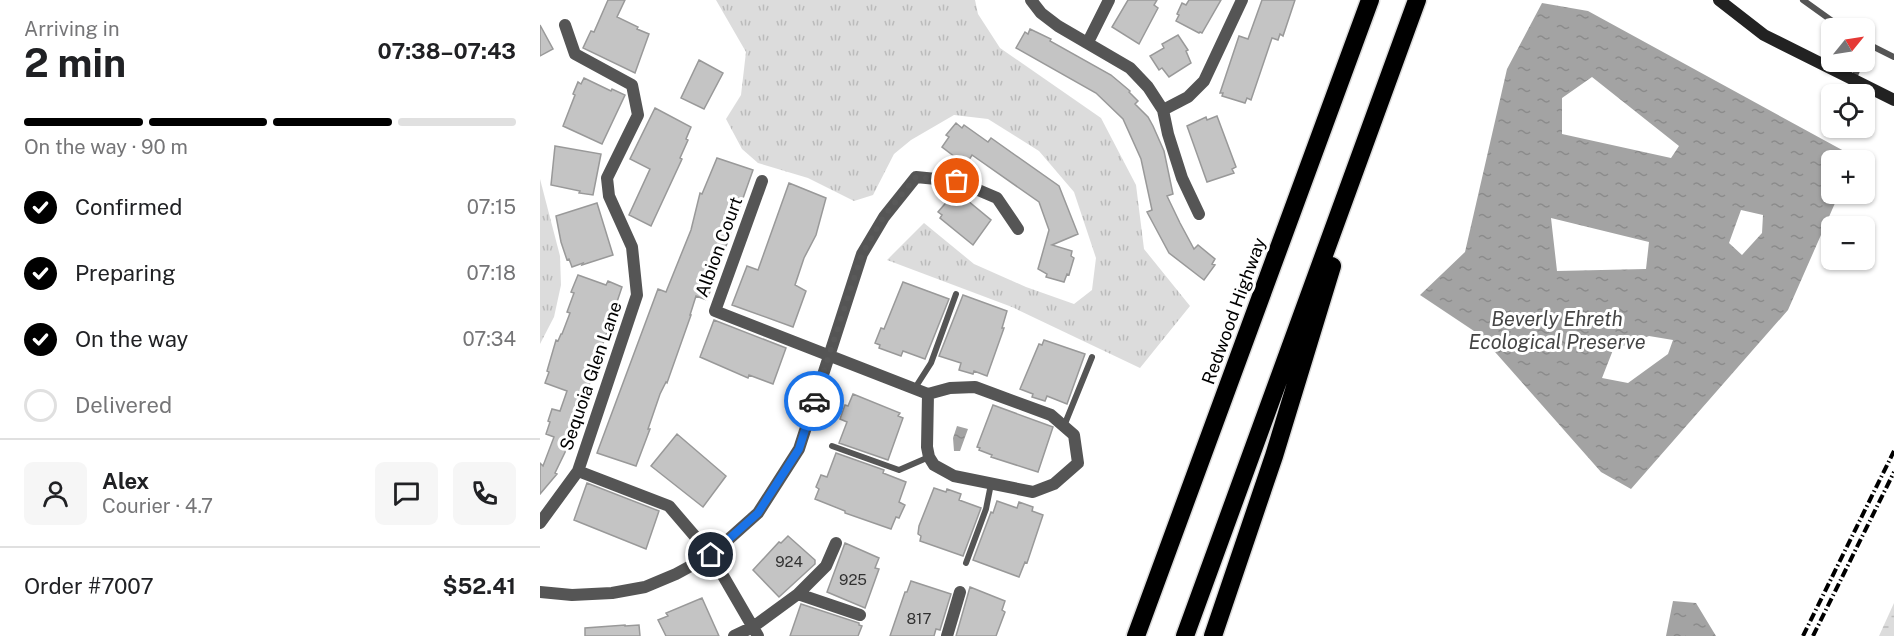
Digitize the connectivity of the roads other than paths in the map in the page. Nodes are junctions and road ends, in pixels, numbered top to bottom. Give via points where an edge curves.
1 (1031, 0) edge
2 (1109, 0) edge
3 (1242, 0) edge
4 (1370, 0) edge
5 (1417, 0) edge
6 (1719, 0) edge
7 (1803, 0) edge
8 (1828, 18) edge
9 (565, 25) dead end
10 (1088, 42) junction
11 (1875, 48) edge
12 (1894, 57) edge
13 (1856, 72) edge
14 (1853, 80) junction
15 (1387, 83) junction
16 (1894, 100) edge
17 (1163, 110) junction
18 (762, 181) dead end
19 (1199, 214) dead end
20 (1018, 229) dead end
21 (956, 294) dead end
22 (829, 355) junction
23 (1092, 357) dead end
24 (915, 388) junction
25 (928, 394) junction
26 (1064, 426) junction
27 (832, 446) dead end
28 (929, 457) junction
29 (578, 471) junction
30 (991, 483) junction
31 (540, 523) edge
32 (836, 543) dead end
33 (711, 555) junction
34 (966, 563) dead end
35 (540, 592) edge
36 (960, 592) dead end
37 (798, 594) junction
38 (860, 615) dead end
39 (756, 632) edge
40 (734, 636) edge
41 (947, 636) edge
42 (1136, 636) edge
43 (1185, 636) edge
44 (1213, 636) edge

1 - 10 street via 1058,26
2 - 10 street
3 - 17 street via 1204,81 1188,97
4 - 42 highway, Redwood Highway
5 - 15 highway
6 - 14 street via 1764,35
7 - 8 lane
9 - 29 street, Sequoia Glen Lane via 575,54 632,85 638,115 607,178 609,196 632,247 637,295
10 - 17 street via 1130,68
11 - 12 lane
13 - 14 lane
14 - 16 street
15 - 43 highway
15 - 44 highway via 1274,456
17 - 19 street via 1182,178
18 - 22 street, Albion Court via 715,311
20 - 22 street via 998,198 957,181 916,177 884,216 862,254
21 - 24 lane via 931,363
22 - 24 street
22 - 33 street via 799,449 758,513
23 - 26 lane
24 - 25 street
25 - 26 street via 975,387 1051,415
25 - 28 street
26 - 30 street via 1074,435 1078,463 1054,484 1033,492
27 - 28 lane via 900,470
28 - 30 street via 934,465 954,476
29 - 31 street, Sequoia Glen Lane
29 - 33 street via 669,506
30 - 34 lane
32 - 37 street via 826,566
33 - 35 street via 645,587 572,595
33 - 39 street
36 - 41 street
37 - 38 street
37 - 39 street
39 - 40 street

